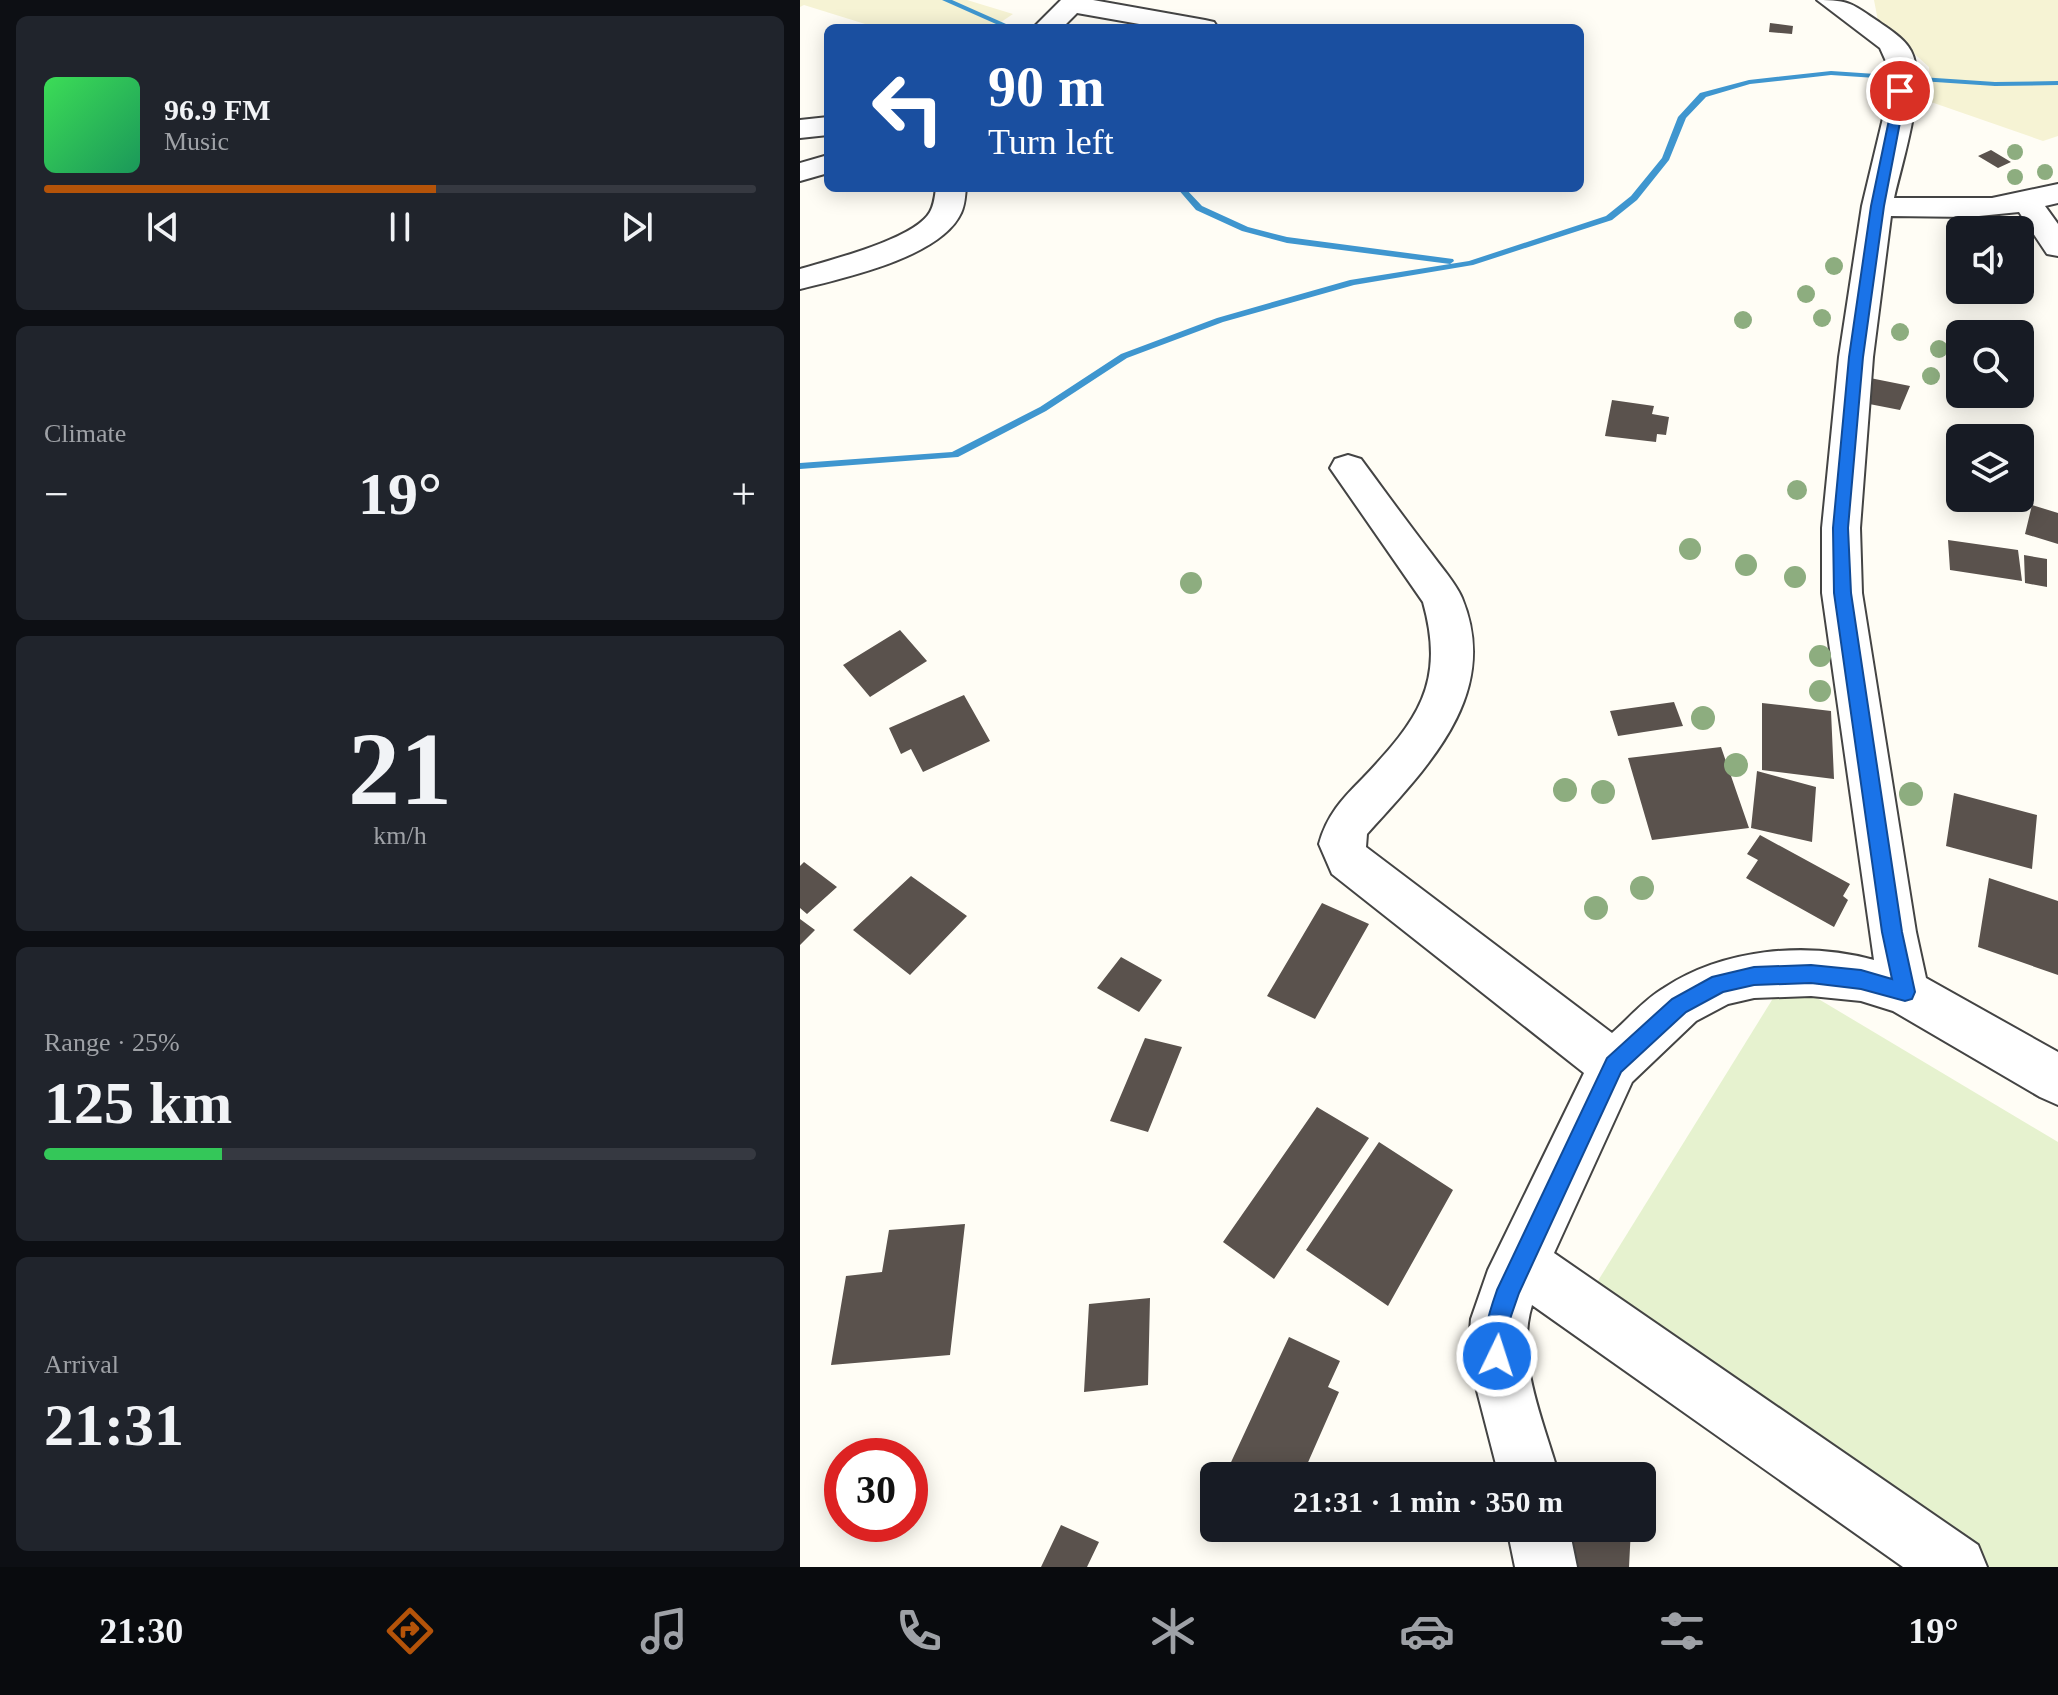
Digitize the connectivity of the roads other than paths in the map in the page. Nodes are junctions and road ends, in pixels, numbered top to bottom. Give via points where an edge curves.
1 (1830, 0) edge
2 (1073, 2) edge
3 (1050, 24) edge
4 (1185, 24) edge
5 (824, 126) edge
6 (800, 129) edge
7 (824, 165) edge
8 (800, 172) edge
9 (950, 192) edge
10 (2058, 193) edge
11 (2028, 203) junction
12 (1877, 206) junction
13 (2058, 247) edge
14 (800, 279) edge
15 (1348, 468) dead end
16 (1905, 992) junction
17 (1614, 1065) junction
18 (2058, 1080) edge
19 (1521, 1264) junction
20 (1525, 1462) edge
21 (1541, 1542) edge
22 (1546, 1567) edge
23 (1956, 1567) edge

1 - 12 street via 1889,42 1903,68
2 - 3 street
2 - 4 street
5 - 6 street
7 - 8 street
9 - 14 street via 945,214 915,239
10 - 11 street
11 - 12 street via 1938,209
11 - 13 street
12 - 16 street via 1849,429 1842,593
15 - 17 street via 1442,598 1452,663 1440,712 1419,747 1347,825 1342,844 1348,860
16 - 17 street via 1861,979 1811,974 1719,983 1679,1005
16 - 18 street
17 - 19 street
19 - 20 street via 1499,1319 1497,1356
19 - 23 street
21 - 22 street

